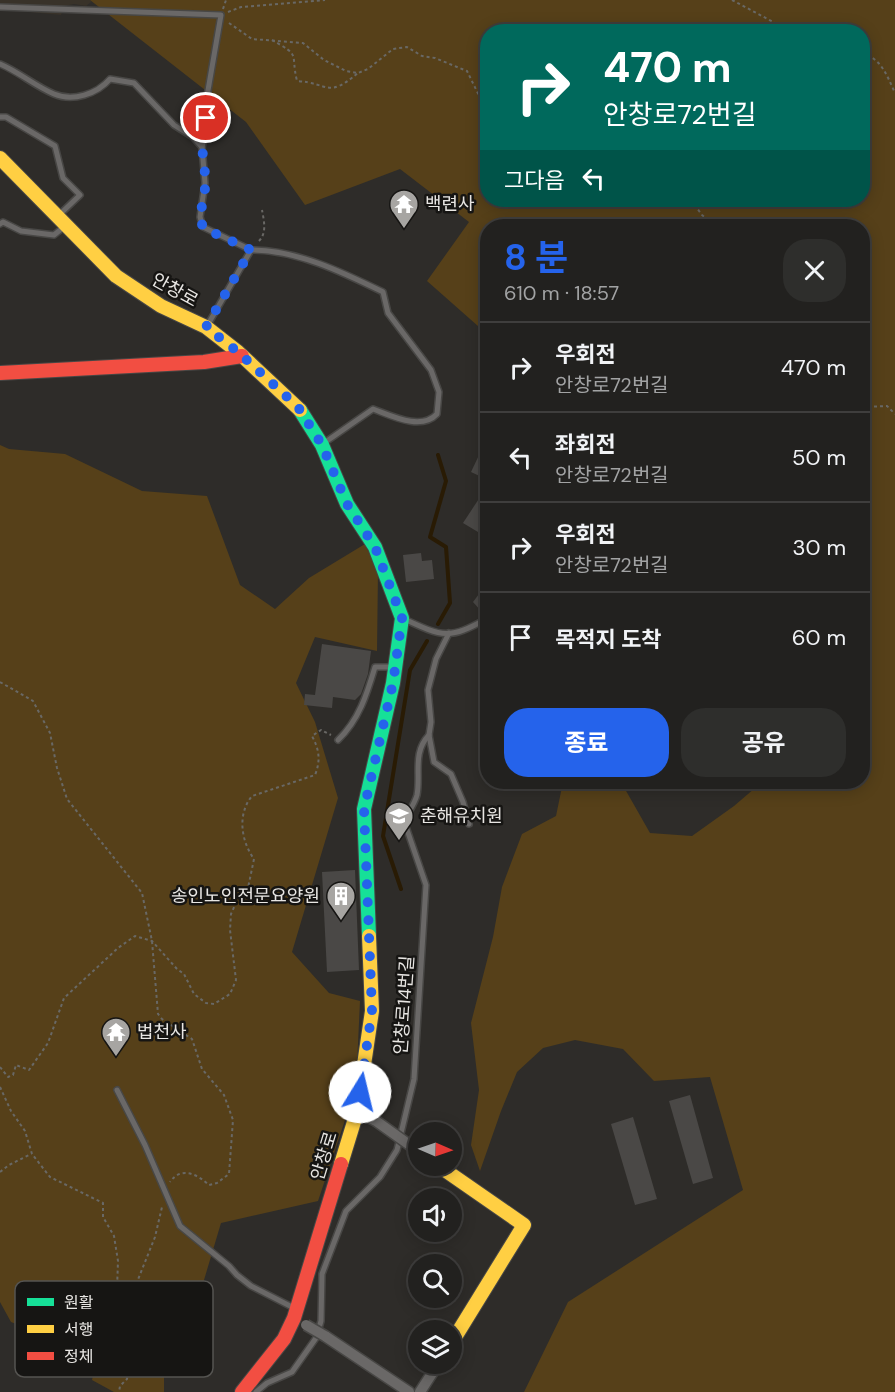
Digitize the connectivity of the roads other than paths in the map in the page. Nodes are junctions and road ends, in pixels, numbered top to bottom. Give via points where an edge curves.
1 (0, 7) edge
2 (0, 64) edge
3 (0, 117) edge
4 (202, 147) junction
5 (0, 158) edge
6 (62, 221) junction
7 (0, 224) edge
8 (251, 250) junction
9 (206, 327) junction
10 (242, 356) junction
11 (0, 373) edge
12 (322, 445) junction
13 (402, 618) junction
14 (480, 622) edge
15 (449, 633) junction
16 (396, 667) junction
17 (429, 735) junction
18 (338, 740) road end
19 (469, 824) dead end
20 (117, 1090) dead end
21 (357, 1112) junction
22 (408, 1144) edge
23 (453, 1176) edge
24 (299, 1317) junction
25 (462, 1326) edge
26 (432, 1374) edge
27 (242, 1392) edge
28 (256, 1392) edge
29 (409, 1392) edge
30 (420, 1392) edge

1 - 4 lane via 220,15
2 - 4 lane via 56,95 81,96 102,88 110,79 134,83 174,125
3 - 6 lane via 55,146 63,178 80,195
4 - 8 lane via 206,183 200,217 203,228
5 - 6 street, 안창로
6 - 7 lane via 54,235
6 - 9 street, 안창로 via 116,276 161,306
8 - 9 lane
8 - 12 lane via 271,250 308,260 383,292 388,313 431,370 439,392 437,414 432,419 405,420 373,409
9 - 10 street, 안창로
10 - 11 street via 204,362
10 - 12 street, 안창로 via 298,407
12 - 13 street, 안창로 via 347,504 375,547
13 - 15 lane via 437,634
13 - 16 street, 안창로
14 - 15 lane
15 - 17 lane via 436,659 428,690
16 - 18 lane via 375,667 366,699 348,731
16 - 21 street, 안창로 via 364,809 372,1011
17 - 19 lane via 434,762 451,774
17 - 28 lane, 안창로14번길 via 417,762 417,795 404,820 426,885 414,1079 398,1150 380,1177 346,1211 322,1274 321,1321 316,1338 292,1372
20 - 24 lane via 180,1226 244,1281
21 - 22 street, bridge
21 - 24 street, 안창로
23 - 25 street via 524,1225
24 - 27 street, 안창로
24 - 29 street, bridge
26 - 30 street

